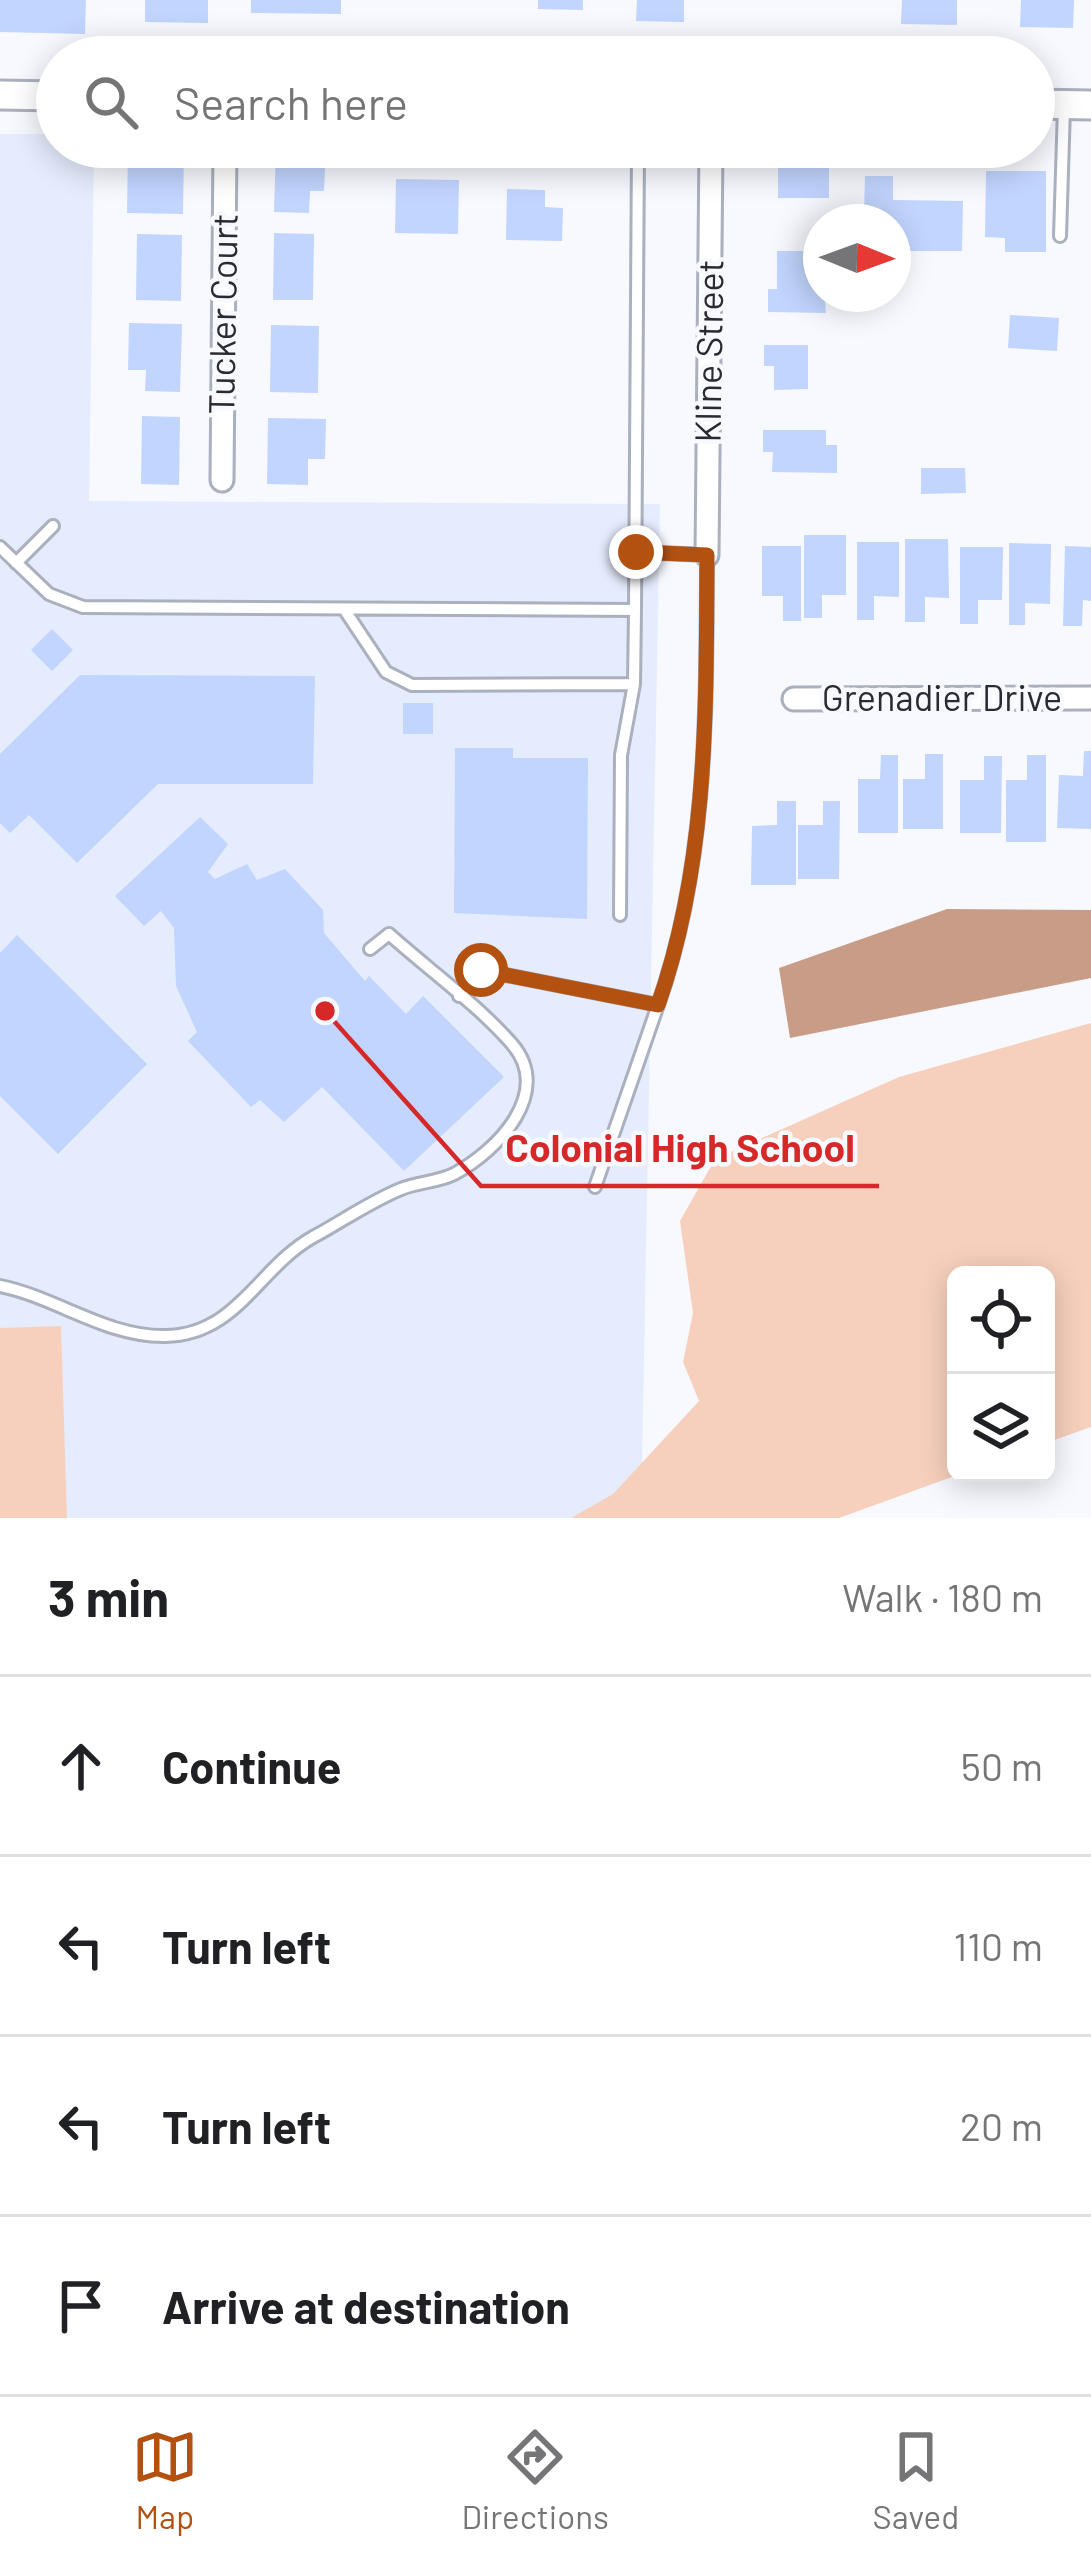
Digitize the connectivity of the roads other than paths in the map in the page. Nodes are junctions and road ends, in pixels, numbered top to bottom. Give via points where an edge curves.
1 (0, 95) edge
2 (36, 96) edge
3 (1077, 105) edge
4 (225, 168) edge
5 (638, 168) edge
6 (711, 168) edge
7 (1060, 236) dead end
8 (222, 480) dead end
9 (53, 526) dead end
10 (0, 547) edge
11 (636, 552) junction
12 (707, 555) junction
13 (16, 563) junction
14 (344, 609) junction
15 (634, 610) junction
16 (634, 684) junction
17 (1091, 698) edge
18 (794, 699) dead end
19 (620, 915) dead end
20 (370, 949) dead end
21 (459, 996) junction
22 (658, 1005) junction
23 (595, 1187) dead end
24 (0, 1286) edge

1 - 2 street
3 - 7 lane
4 - 8 street, Tucker Court
5 - 11 lane
6 - 12 street, Kline Street
9 - 13 lane
10 - 13 lane
11 - 12 lane
11 - 15 lane
12 - 22 lane via 706,747 696,844 679,946
13 - 14 lane via 49,594 83,607
14 - 15 lane
14 - 16 lane via 386,672 412,685
15 - 16 lane
16 - 19 lane via 621,755
17 - 18 street, Grenadier Drive
20 - 21 lane via 389,934
21 - 22 lane via 481,970
21 - 24 lane via 515,1047 528,1082 518,1119 451,1175 400,1189 306,1241 219,1323 162,1336 111,1327
22 - 23 lane

